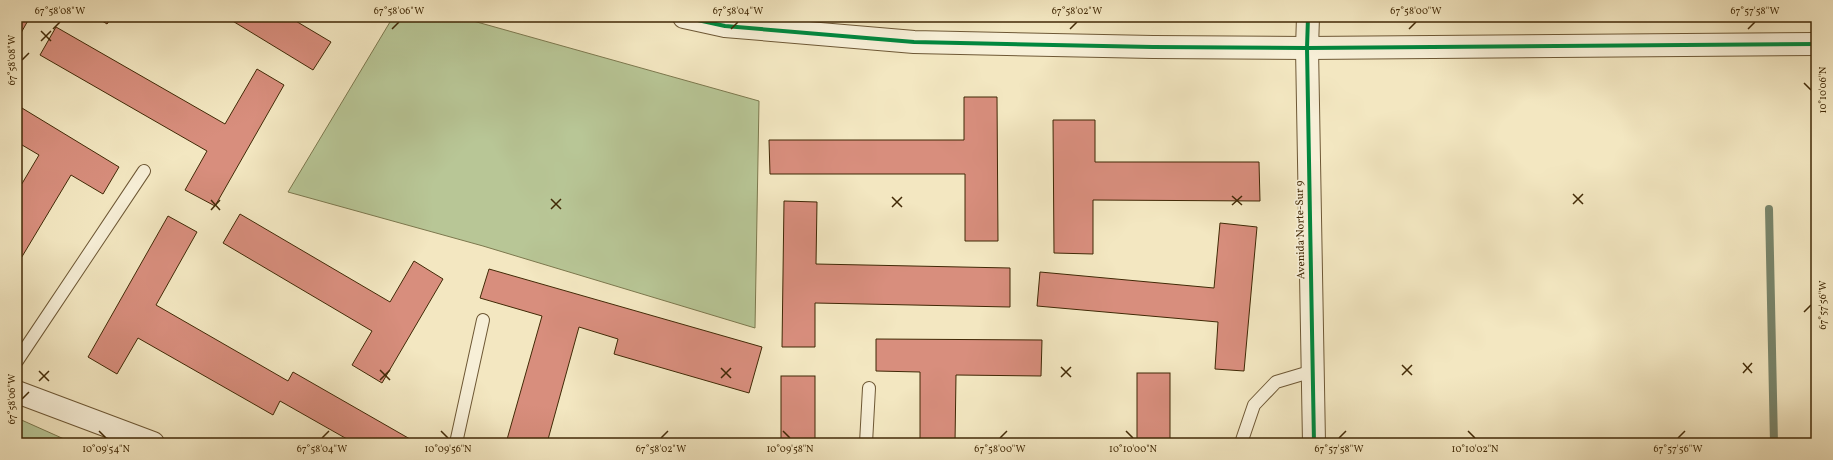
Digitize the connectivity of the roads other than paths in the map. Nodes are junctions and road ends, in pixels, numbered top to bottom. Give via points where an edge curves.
1 (684, 17) edge
2 (1308, 17) edge
3 (1816, 44) edge
4 (1307, 48) junction
5 (144, 171) dead end
6 (482, 320) dead end
7 (17, 361) edge
8 (1313, 371) junction
9 (869, 388) dead end
10 (17, 392) edge
11 (153, 443) edge
12 (456, 443) edge
13 (866, 443) edge
14 (1241, 443) edge
15 (1314, 443) edge

1 - 4 street via 724,26 914,42
2 - 4 street, Avenida Norte-Sur 9
3 - 4 street
4 - 8 street, Avenida Norte-Sur 9
5 - 7 lane
6 - 12 lane
8 - 14 lane via 1276,382 1254,404
8 - 15 street, Avenida Norte-Sur 9
9 - 13 lane
10 - 11 street

